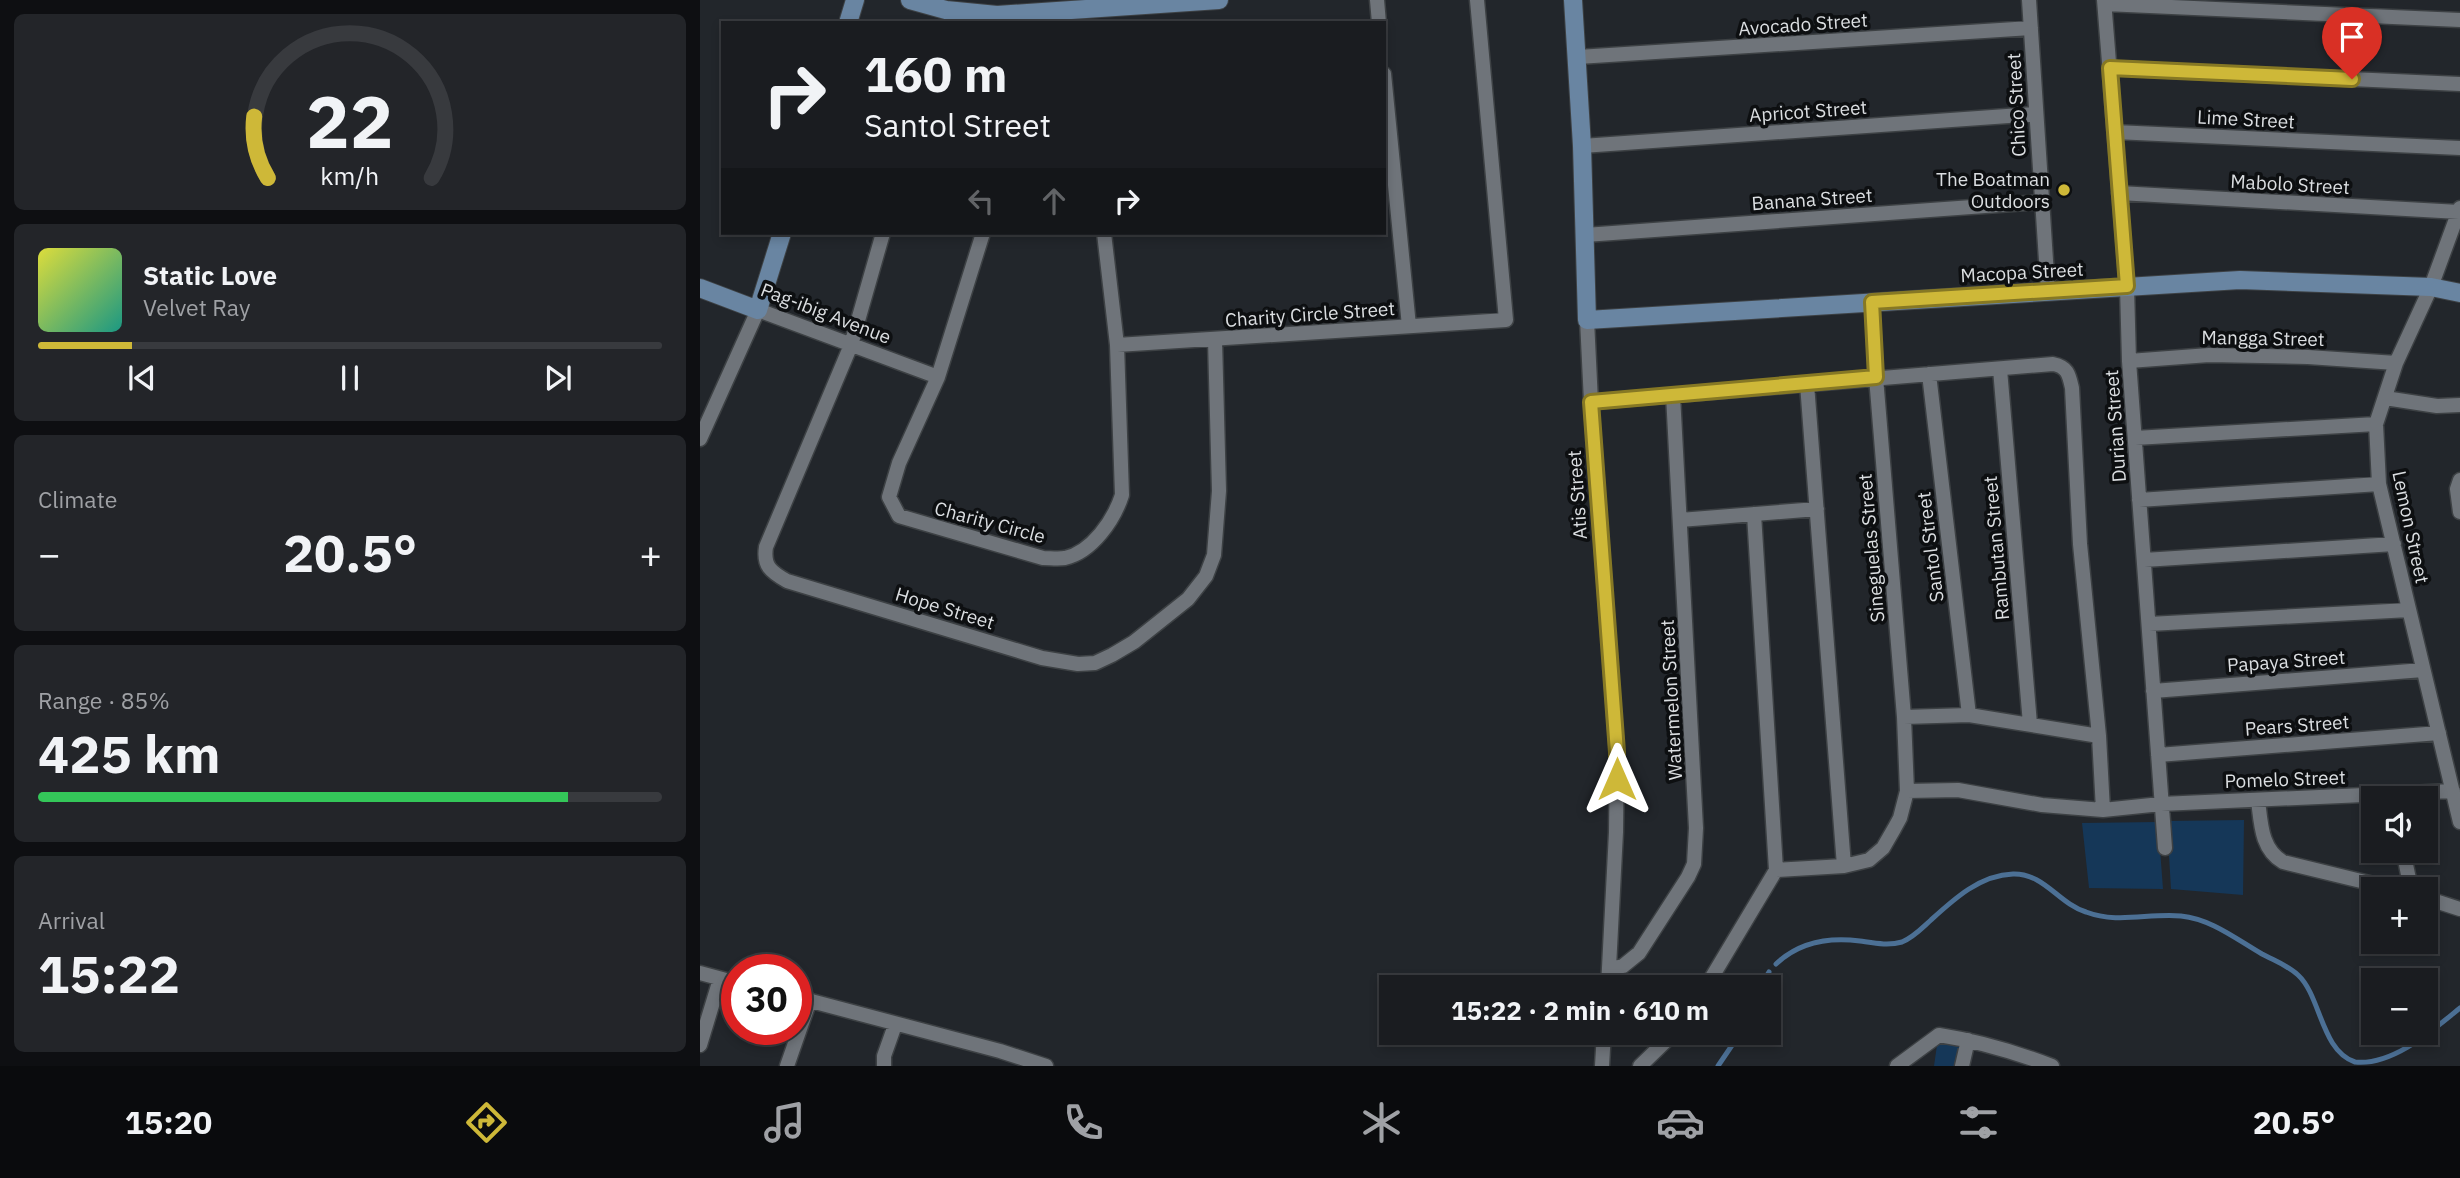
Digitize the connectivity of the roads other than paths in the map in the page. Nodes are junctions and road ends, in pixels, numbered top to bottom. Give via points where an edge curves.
1 (855, 0) edge
2 (910, 0) edge
3 (1219, 0) edge
4 (1377, 0) edge
5 (1477, 0) edge
6 (1573, 0) edge
7 (2029, 0) edge
8 (2104, 2) edge
9 (2460, 20) edge
10 (849, 21) edge
11 (1379, 21) edge
12 (2032, 29) junction
13 (1578, 57) junction
14 (2110, 68) junction
15 (2460, 84) edge
16 (1386, 94) edge
17 (2036, 114) junction
18 (2115, 132) junction
19 (1582, 146) junction
20 (2460, 148) edge
21 (2119, 193) junction
22 (2041, 202) junction
23 (2459, 210) edge
24 (781, 235) edge
25 (882, 235) edge
26 (982, 235) edge
27 (1104, 235) edge
28 (1585, 235) junction
29 (2127, 286) junction
30 (2431, 287) junction
31 (700, 288) edge
32 (2048, 291) junction
33 (2460, 293) edge
34 (1872, 302) junction
35 (758, 310) junction
36 (1587, 320) junction
37 (1409, 326) junction
38 (1215, 340) junction
39 (851, 345) junction
40 (1117, 345) junction
41 (2129, 361) junction
42 (2396, 363) junction
43 (2000, 369) junction
44 (1929, 374) junction
45 (938, 377) junction
46 (1876, 377) junction
47 (1807, 384) junction
48 (1673, 394) junction
49 (2385, 398) junction
50 (1591, 402) junction
51 (2460, 405) edge
52 (2376, 424) junction
53 (2135, 438) junction
54 (700, 439) edge
55 (2459, 480) edge
56 (2379, 484) junction
57 (2139, 500) junction
58 (1817, 509) junction
59 (2460, 512) edge
60 (1754, 514) junction
61 (1680, 520) junction
62 (2394, 544) junction
63 (2144, 560) junction
64 (2409, 610) junction
65 (2150, 624) junction
66 (2423, 670) junction
67 (2153, 691) junction
68 (1969, 715) junction
69 (1904, 717) junction
70 (2030, 724) junction
71 (2439, 733) junction
72 (2099, 736) junction
73 (2158, 755) junction
74 (1907, 790) junction
75 (2453, 791) junction
76 (2438, 792) edge
77 (2361, 797) edge
78 (2258, 800) junction
79 (2161, 804) junction
80 (2103, 810) junction
81 (2460, 822) edge
82 (2165, 848) dead end
83 (1844, 866) junction
84 (1776, 870) junction
85 (2361, 881) edge
86 (2438, 902) edge
87 (2460, 909) edge
88 (1609, 969) junction
89 (700, 973) edge
90 (1609, 975) edge
91 (1713, 975) edge
92 (720, 979) joint
93 (812, 1002) edge
94 (895, 1025) junction
95 (1968, 1040) junction
96 (700, 1045) edge
97 (792, 1045) edge
98 (1603, 1045) edge
99 (1662, 1045) edge
100 (1000, 1051) junction
101 (2024, 1061) edge
102 (787, 1066) edge
103 (884, 1066) edge
104 (1004, 1066) edge
105 (1046, 1066) edge
106 (1602, 1066) edge
107 (1640, 1066) edge
108 (1897, 1066) edge
109 (1962, 1066) edge
110 (2052, 1066) edge

1 - 10 street
2 - 3 street via 946,10 997,15
4 - 11 street
5 - 37 street, Charity Circle Street via 1506,320
6 - 13 street, Atis Street
7 - 12 street, Chico Street
8 - 9 street
8 - 14 street, Durian Street
12 - 13 street, Avocado Street
12 - 17 street, Chico Street
13 - 19 street, Atis Street
14 - 15 street
14 - 18 street, Durian Street
16 - 37 street
17 - 19 street, Apricot Street
17 - 22 street, Chico Street
18 - 20 street, Lime Street
18 - 21 street, Durian Street
19 - 28 street, Atis Street
21 - 23 street, Mabolo Street
21 - 29 street, Durian Street
22 - 28 street, Banana Street
22 - 32 street, Chico Street
23 - 30 street, Lemon Street
24 - 35 street
25 - 39 street, Hope Street
26 - 45 street, Charity Circle
27 - 40 street, Charity Circle
28 - 36 street, Atis Street
29 - 30 street, Macopa Street via 2239,281
29 - 32 street, Macopa Street
29 - 41 street, Durian Street
30 - 33 street, Macopa Street
30 - 42 street, Lemon Street
31 - 35 street, Pag-ibig Avenue
32 - 34 street, Macopa Street
34 - 36 street, Macopa Street
34 - 46 street, Sineguelas Street
35 - 39 street, Pag-ibig Avenue
35 - 54 street
36 - 50 street, Atis Street
37 - 38 street, Charity Circle Street
38 - 39 street, Hope Street via 1219,491 1214,555 1206,576 1188,599 1134,642 1095,663 1078,664 1042,658 787,581 766,565 770,534
38 - 40 street, Charity Circle Street
39 - 45 street, Pag-ibig Avenue
40 - 45 street, Charity Circle via 1122,495 1117,512 1102,531 1066,558 1043,558 899,516 889,497 891,484
41 - 42 street, Mangga Street via 2210,355
41 - 53 street, Durian Street
42 - 49 street, Lemon Street
43 - 44 street
43 - 70 street, Rambutan Street
43 - 72 street via 2053,364 2069,374
44 - 46 street
44 - 68 street, Santol Street
46 - 47 street
46 - 69 street, Sineguelas Street
47 - 48 street
47 - 58 street
48 - 50 street
48 - 61 street, Watermelon Street
49 - 51 street
49 - 52 street, Lemon Street
50 - 88 street, Atis Street via 1617,752
52 - 53 street
52 - 56 street, Lemon Street
53 - 57 street, Durian Street
55 - 59 street
56 - 57 street
56 - 62 street, Lemon Street
57 - 63 street, Durian Street
58 - 60 street
58 - 83 street
60 - 61 street
60 - 84 street
61 - 88 street, Watermelon Street via 1696,814 1694,864 1639,953 1623,966
62 - 63 street
62 - 64 street, Lemon Street
63 - 65 street, Durian Street
64 - 65 street
64 - 66 street, Lemon Street
65 - 67 street, Durian Street
66 - 67 street, Papaya Street
66 - 71 street, Lemon Street
67 - 73 street, Durian Street
68 - 69 street
68 - 70 street
69 - 74 street, Sineguelas Street
70 - 72 street
71 - 73 street, Pears Street
71 - 75 street, Lemon Street
72 - 80 street
73 - 79 street, Durian Street
74 - 80 street, Pomelo Street via 1958,790 2042,806
74 - 83 street, Sineguelas Street via 1900,818 1883,848 1869,860
75 - 76 street, Pomelo Street
75 - 81 street, Lemon Street
77 - 78 street, Pomelo Street
78 - 79 street, Pomelo Street
78 - 85 street via 2263,834 2273,856
79 - 80 street, Pomelo Street
79 - 82 street, Durian Street
83 - 84 street, Sineguelas Street
84 - 91 street
86 - 87 street
88 - 90 street, Atis Street
89 - 92 street
92 - 96 street
93 - 94 street
94 - 100 street
94 - 103 street
95 - 101 street
95 - 108 street via 1939,1035
95 - 109 street
97 - 102 street
98 - 106 street
99 - 107 street
100 - 104 street
100 - 105 street
101 - 110 street

